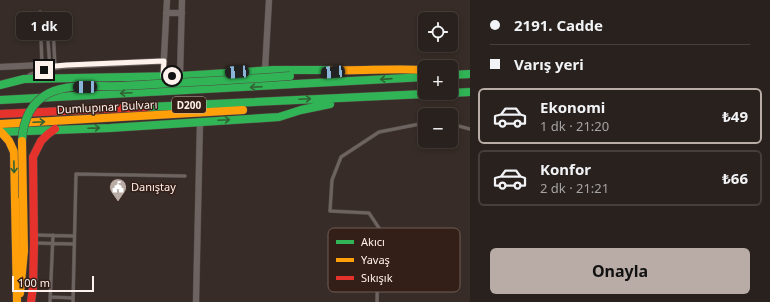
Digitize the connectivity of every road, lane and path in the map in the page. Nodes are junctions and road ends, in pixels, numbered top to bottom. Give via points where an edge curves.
1 (167, 0) edge
2 (182, 0) edge
3 (269, 0) edge
4 (40, 12) dead end
5 (166, 13) junction
6 (182, 13) junction
7 (47, 27) dead end
8 (53, 27) dead end
9 (164, 61) junction
10 (42, 65) joint
11 (0, 67) edge
12 (53, 67) junction
13 (265, 70) junction
14 (418, 70) edge
15 (348, 71) junction
16 (458, 74) edge
17 (470, 74) edge
18 (163, 76) junction
19 (180, 76) junction
20 (418, 77) edge
21 (24, 79) junction
22 (0, 85) edge
23 (470, 92) edge
24 (458, 93) edge
25 (418, 95) edge
26 (378, 97) junction
27 (0, 100) edge
28 (286, 100) junction
29 (0, 114) edge
30 (200, 122) junction
31 (418, 124) edge
32 (458, 126) edge
33 (0, 129) edge
34 (55, 129) junction
35 (470, 129) edge
36 (14, 152) junction
37 (33, 157) junction
38 (185, 176) dead end
39 (379, 228) edge
40 (53, 235) junction
41 (74, 236) junction
42 (34, 239) junction
43 (53, 243) junction
44 (74, 244) junction
45 (377, 292) edge
46 (50, 297) junction
47 (73, 300) edge
48 (18, 302) edge
49 (31, 302) edge
50 (50, 302) edge
51 (196, 302) edge
52 (377, 302) edge

1 - 5 street
2 - 6 street
3 - 13 street
4 - 10 lane
5 - 6 street
5 - 9 street
6 - 19 street
7 - 12 lane
8 - 12 lane
9 - 12 street
9 - 18 street
10 - 11 street
12 - 21 street
13 - 15 main road
13 - 19 main road
14 - 15 main road
15 - 48 main road, bridge via 70,87 45,96 32,107 25,118 22,133 24,251
16 - 17 main road
18 - 19 main road
18 - 21 main road
20 -> 27 main road, Dumlupınar Bulvarı / D200
21 - 22 main road
23 - 24 main road
25 - 26 main road, Dumlupınar Bulvarı
28 -> 26 main road, Dumlupınar Bulvarı / D200
30 -> 26 main road via 279,117 309,108
28 - 29 main road, Dumlupınar Bulvarı / D200
33 -> 28 main road, Dumlupınar Bulvarı via 267,108
34 -> 30 main road
30 - 51 street
31 - 39 lane via 379,132 342,158 332,180 330,211 369,213
32 - 35 lane
33 - 34 main road
33 - 36 main road
34 - 37 main road via 42,141
36 - 37 main road via 24,149
36 -> 48 main road
37 - 42 main road
38 - 41 lane via 76,174
40 - 41 lane
40 - 42 lane
40 - 43 lane
41 - 44 lane
42 - 43 lane
42 - 49 main road
43 - 44 lane
43 - 46 lane
44 - 47 lane
45 - 52 lane
46 - 47 lane
46 - 50 lane

